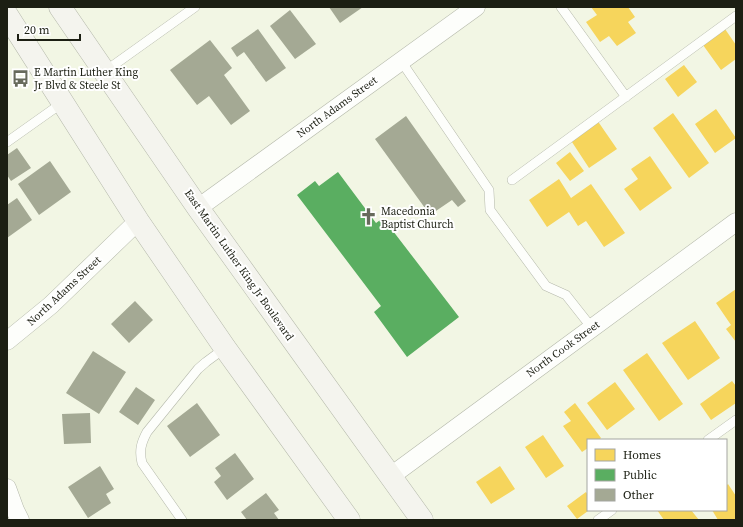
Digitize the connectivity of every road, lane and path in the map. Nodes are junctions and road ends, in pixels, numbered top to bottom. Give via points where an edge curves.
1 (60, 7) edge
2 (195, 7) edge
3 (476, 7) edge
4 (560, 7) edge
5 (7, 15) edge
6 (736, 16) edge
7 (401, 61) junction
8 (104, 72) junction
9 (626, 97) junction
10 (62, 103) junction
11 (7, 142) edge
12 (512, 180) dead end
13 (198, 208) junction
14 (138, 221) junction
15 (736, 222) edge
16 (592, 328) junction
17 (7, 341) edge
18 (225, 348) junction
19 (736, 420) edge
20 (709, 439) edge
21 (391, 476) junction
22 (7, 488) edge
23 (611, 511) edge
24 (20, 520) edge
25 (182, 520) edge
26 (349, 520) edge
27 (422, 520) edge
28 (598, 520) edge

1 - 8 main road, East Martin Luther King Jr Boulevard
2 - 8 lane
3 - 7 street, North Adams Street
4 - 9 lane
5 - 10 main road
6 - 9 lane
7 - 13 street, North Adams Street
7 - 16 lane via 489,190 490,210 546,286 566,295
8 - 13 main road, East Martin Luther King Jr Boulevard
9 - 12 lane
10 - 11 lane
10 - 14 main road
13 - 21 main road, East Martin Luther King Jr Boulevard
14 - 17 street, North Adams Street via 51,305
14 - 18 main road
15 - 16 street, North Cook Street
16 - 21 street, North Cook Street
18 - 25 lane via 198,369 141,443 142,464
18 - 26 main road
19 - 20 lane
21 - 27 main road, East Martin Luther King Jr Boulevard
22 - 24 street
23 - 28 lane

